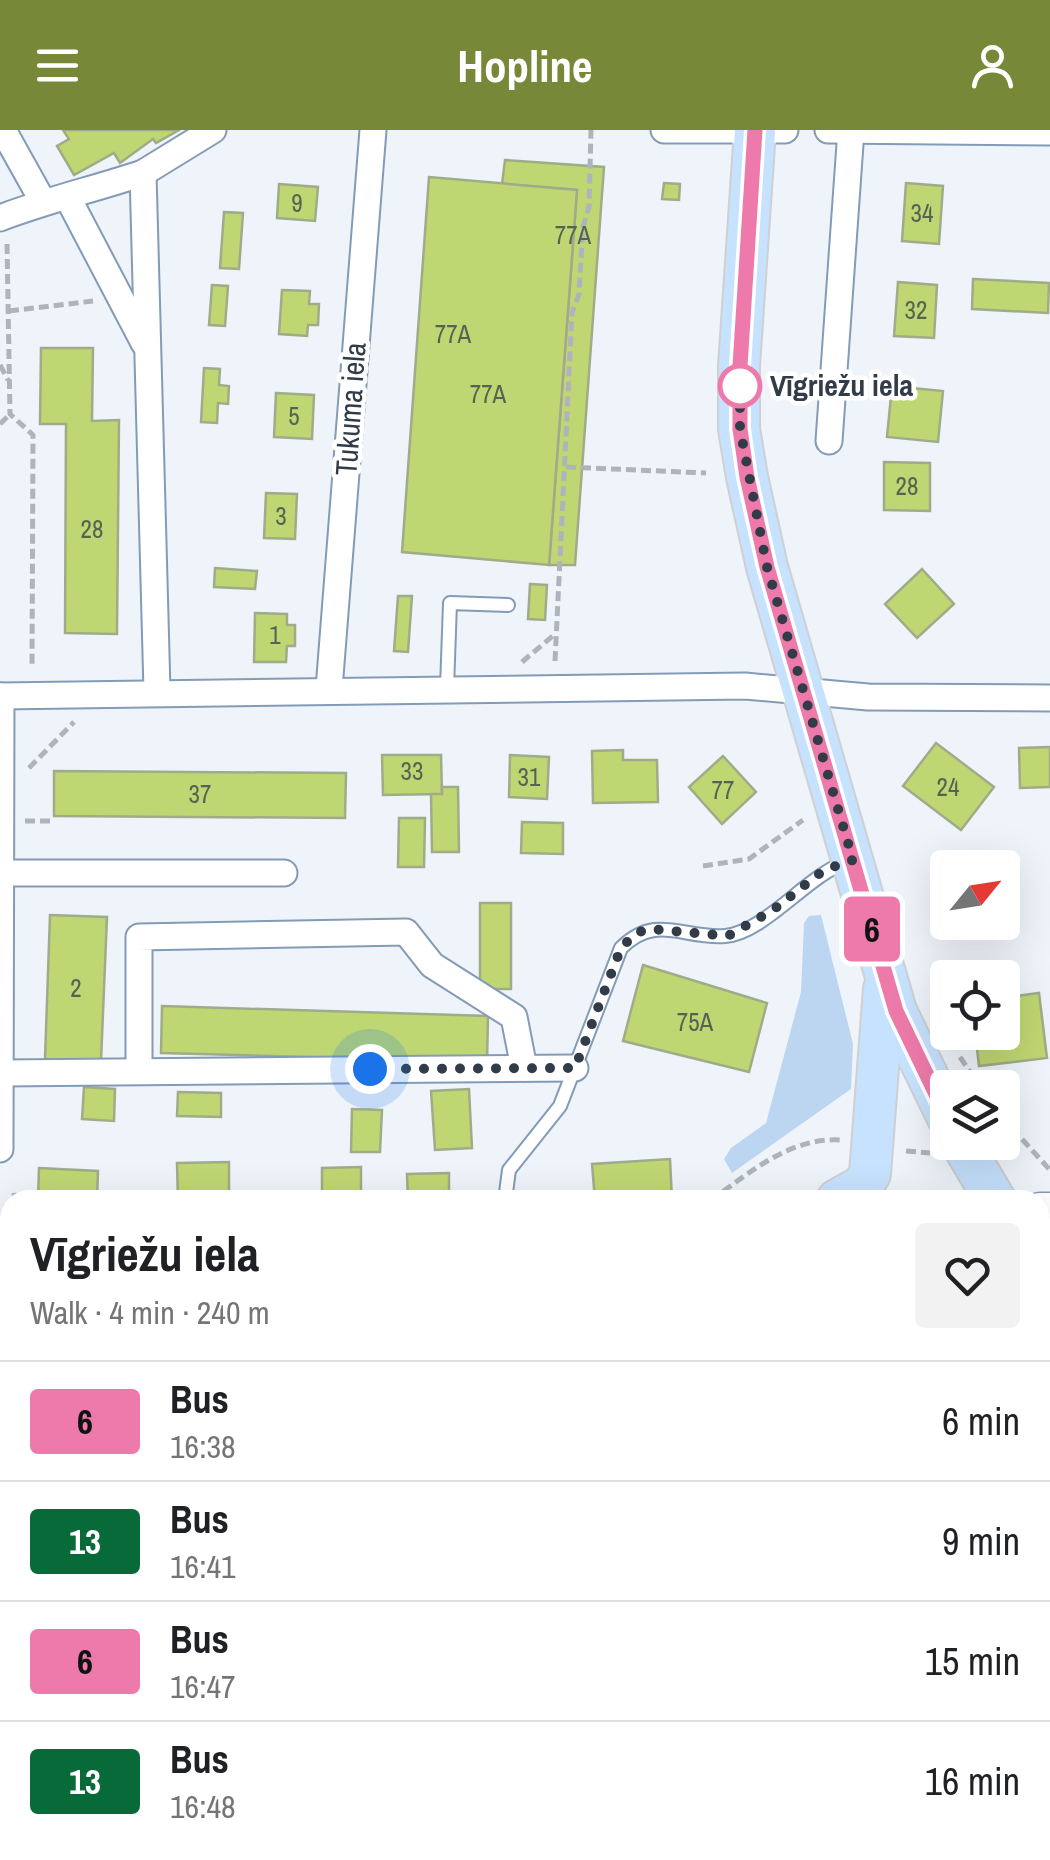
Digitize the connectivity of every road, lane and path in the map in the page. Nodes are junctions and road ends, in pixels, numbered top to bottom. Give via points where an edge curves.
1 (2, 130) edge
2 (213, 130) edge
3 (373, 130) edge
4 (591, 130) edge
5 (664, 130) edge
6 (828, 130) edge
7 (852, 130) edge
8 (765, 131) edge
9 (1050, 132) edge
10 (144, 173) junction
11 (54, 199) junction
12 (3, 217) edge
13 (120, 298) junction
14 (8, 310) junction
15 (146, 347) junction
16 (0, 365) edge
17 (10, 382) junction
18 (0, 392) edge
19 (10, 392) junction
20 (10, 414) junction
21 (0, 424) edge
22 (829, 440) dead end
23 (566, 467) junction
24 (706, 474) dead end
25 (508, 605) dead end
26 (557, 632) junction
27 (520, 664) dead end
28 (554, 664) dead end
29 (329, 688) junction
30 (448, 688) junction
31 (802, 688) junction
32 (157, 691) junction
33 (0, 696) edge
34 (32, 696) junction
35 (1050, 698) edge
36 (83, 710) dead end
37 (2, 794) edge
38 (810, 815) dead end
39 (853, 860) junction
40 (702, 866) dead end
41 (284, 872) dead end
42 (2, 886) edge
43 (885, 976) junction
44 (524, 1068) junction
45 (575, 1068) junction
46 (139, 1071) junction
47 (2, 1073) edge
48 (930, 1094) edge
49 (1020, 1137) edge
50 (839, 1140) dead end
51 (930, 1143) edge
52 (0, 1149) edge
53 (904, 1151) dead end
54 (964, 1160) edge
55 (1050, 1170) edge
56 (507, 1190) edge
57 (726, 1190) edge
58 (855, 1190) edge
59 (987, 1190) edge

1 - 11 street
2 - 10 street
3 - 29 street, Tukuma iela
4 - 23 path via 589,207 572,313
5 - 8 street
6 - 7 street
7 - 9 street
7 - 22 street
8 - 31 main road via 740,429 767,567
10 - 11 street
10 - 15 street
11 - 12 street
11 - 13 street
12 - 14 path
13 - 14 path
13 - 15 street
14 - 17 path
15 - 32 street
16 - 17 path
17 - 19 path
18 - 19 path
19 - 20 path
20 - 21 path
20 - 34 path via 33,435
23 - 24 path
23 - 26 path
25 - 30 lane via 450,603
26 - 27 path
26 - 28 path
29 - 30 street
29 - 32 street
30 - 31 street
31 - 35 street via 868,696
31 - 39 main road
32 - 34 street
33 - 34 street
33 - 37 street
36 - 37 path
37 - 42 street
38 - 40 path via 749,860
39 - 43 main road
39 - 45 lane via 824,870 728,936 636,933 621,948
41 - 42 street
42 - 47 street
43 - 48 main road
43 - 58 main road via 870,1174
44 - 45 street
44 - 46 street
44 - 46 street via 514,1018 432,965 406,932 139,937
45 - 56 lane via 560,1106 509,1170
46 - 47 street
47 - 52 street
49 - 55 path
50 - 57 path via 814,1139 786,1150
51 - 53 path
54 - 59 main road

